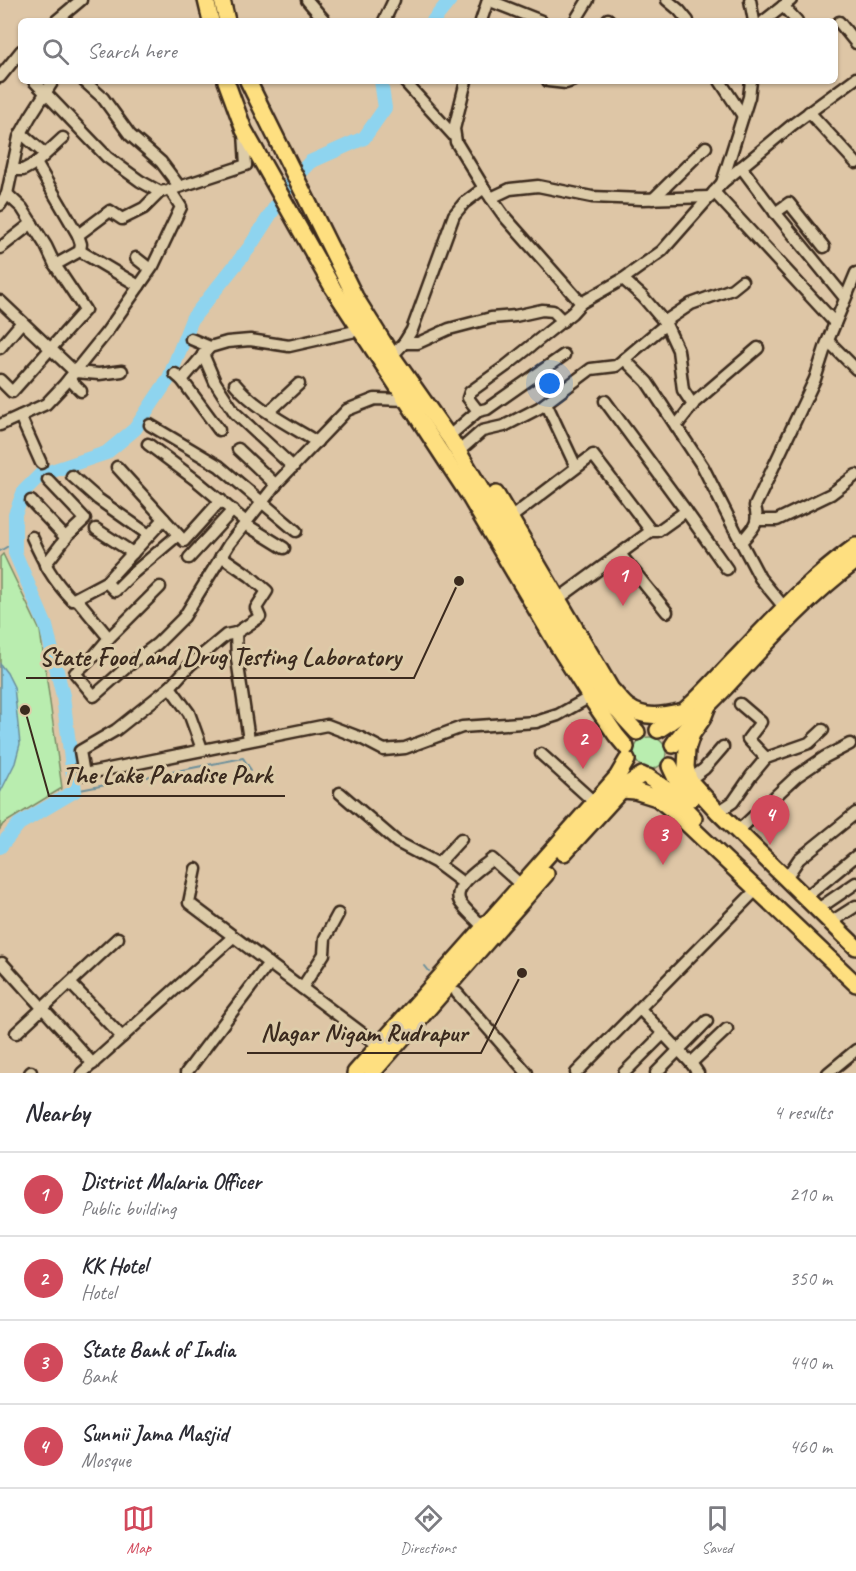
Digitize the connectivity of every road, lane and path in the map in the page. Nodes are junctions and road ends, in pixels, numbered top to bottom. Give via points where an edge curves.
1 (81, 0) edge
2 (206, 0) edge
3 (222, 0) edge
4 (307, 0) edge
5 (394, 0) edge
6 (488, 0) edge
7 (588, 0) edge
8 (667, 0) edge
9 (750, 0) edge
10 (787, 3) edge
11 (60, 18) edge
12 (210, 18) edge
13 (226, 18) edge
14 (322, 18) edge
15 (385, 18) edge
16 (482, 18) edge
17 (534, 18) edge
18 (577, 18) edge
19 (686, 18) edge
20 (753, 18) edge
21 (768, 18) edge
22 (795, 18) edge
23 (839, 22) dead end
24 (856, 42) edge
25 (18, 55) edge
26 (0, 76) edge
27 (856, 78) edge
28 (37, 84) edge
29 (51, 84) edge
30 (87, 84) edge
31 (227, 84) edge
32 (249, 84) edge
33 (407, 84) edge
34 (465, 84) edge
35 (722, 84) edge
36 (751, 84) edge
37 (46, 92) junction
38 (809, 112) junction
39 (743, 116) junction
40 (244, 130) junction
41 (21, 133) junction
42 (455, 137) junction
43 (63, 138) dead end
44 (706, 147) dead end
45 (45, 154) junction
46 (36, 163) junction
47 (856, 163) edge
48 (741, 167) junction
49 (12, 170) junction
50 (722, 183) junction
51 (484, 188) junction
52 (170, 190) junction
53 (7, 194) junction
54 (712, 195) junction
55 (492, 198) junction
56 (653, 199) junction
57 (0, 205) edge
58 (775, 213) junction
59 (32, 223) junction
60 (78, 236) junction
61 (0, 248) edge
62 (824, 248) dead end
63 (80, 251) junction
64 (136, 258) dead end
65 (55, 265) junction
66 (150, 269) junction
67 (856, 273) edge
68 (623, 279) junction
69 (742, 281) dead end
70 (139, 286) junction
71 (850, 297) edge
72 (0, 301) edge
73 (581, 303) junction
74 (563, 321) junction
75 (22, 322) junction
76 (665, 323) junction
77 (835, 323) junction
78 (360, 330) junction
79 (191, 339) dead end
80 (828, 341) junction
81 (405, 343) junction
82 (0, 348) edge
83 (758, 348) dead end
84 (51, 349) junction
85 (207, 351) junction
86 (564, 355) dead end
87 (387, 359) junction
88 (624, 359) junction
89 (856, 369) edge
90 (122, 371) dead end
91 (72, 376) junction
92 (0, 380) edge
93 (236, 384) dead end
94 (299, 384) dead end
95 (81, 391) dead end
96 (407, 400) junction
97 (605, 401) dead end
98 (546, 403) junction
99 (693, 405) junction
100 (478, 411) junction
101 (269, 412) junction
102 (20, 416) junction
103 (0, 425) edge
104 (150, 425) dead end
105 (676, 426) junction
106 (219, 430) dead end
107 (452, 434) junction
108 (317, 442) junction
109 (148, 444) dead end
110 (238, 449) dead end
111 (462, 449) junction
112 (41, 463) dead end
113 (117, 467) dead end
114 (293, 467) junction
115 (576, 467) junction
116 (856, 475) edge
117 (72, 476) dead end
118 (48, 480) dead end
119 (276, 485) junction
120 (221, 500) junction
121 (31, 501) dead end
122 (262, 502) junction
123 (233, 510) junction
124 (686, 511) junction
125 (164, 519) junction
126 (757, 520) junction
127 (506, 521) junction
128 (246, 523) junction
129 (96, 529) dead end
130 (296, 531) dead end
131 (651, 531) junction
132 (149, 535) junction
133 (178, 535) junction
134 (32, 537) dead end
135 (66, 538) junction
136 (741, 542) junction
137 (856, 546) edge
138 (284, 548) dead end
139 (133, 553) junction
140 (620, 554) junction
141 (221, 556) junction
142 (189, 558) dead end
143 (856, 561) edge
144 (45, 565) junction
145 (727, 569) dead end
146 (106, 582) junction
147 (160, 587) dead end
148 (76, 598) junction
149 (554, 602) junction
150 (788, 611) junction
151 (667, 612) dead end
152 (236, 633) junction
153 (109, 638) junction
154 (170, 687) junction
155 (590, 697) junction
156 (740, 704) dead end
157 (707, 708) junction
158 (684, 711) junction
159 (658, 730) junction
160 (823, 730) dead end
161 (637, 732) junction
162 (249, 740) junction
163 (850, 744) dead end
164 (673, 745) junction
165 (723, 747) dead end
166 (623, 748) junction
167 (202, 749) junction
168 (541, 754) dead end
169 (766, 758) junction
170 (670, 766) junction
171 (645, 776) junction
172 (689, 780) junction
173 (622, 790) junction
174 (340, 793) dead end
175 (594, 802) junction
176 (856, 813) edge
177 (704, 820) junction
178 (738, 831) junction
179 (461, 839) dead end
180 (565, 845) junction
181 (856, 855) edge
182 (438, 864) junction
183 (196, 869) dead end
184 (786, 878) junction
185 (463, 883) junction
186 (856, 883) edge
187 (521, 885) junction
188 (759, 887) junction
189 (806, 897) junction
190 (856, 906) edge
191 (818, 909) junction
192 (338, 914) dead end
193 (831, 922) junction
194 (487, 931) junction
195 (233, 937) junction
196 (118, 938) dead end
197 (853, 947) edge
198 (269, 963) junction
199 (0, 965) edge
200 (856, 974) edge
201 (70, 983) junction
202 (856, 984) edge
203 (302, 988) junction
204 (458, 993) dead end
205 (43, 1009) junction
206 (640, 1009) junction
207 (707, 1021) dead end
208 (727, 1029) dead end
209 (16, 1033) dead end
210 (663, 1034) junction
211 (122, 1037) junction
212 (379, 1046) junction
213 (678, 1050) junction
214 (856, 1050) edge
215 (691, 1063) junction
216 (93, 1064) junction
217 (363, 1072) edge
218 (82, 1073) edge
219 (186, 1073) edge
220 (527, 1073) edge
221 (576, 1073) edge
222 (624, 1073) edge
223 (656, 1073) edge
224 (698, 1073) edge
225 (828, 1073) edge

1 - 11 street
2 - 12 highway
3 - 13 highway
4 - 14 street
5 - 15 street
6 - 16 street
6 - 17 street
7 - 18 street
8 - 19 street
9 - 20 street
10 - 21 street
10 - 22 street
23 - 24 street
25 - 26 street
27 - 38 street
28 - 37 street
29 - 37 street
30 - 52 street via 103,98 130,135 161,162
31 - 40 highway
32 - 87 highway
33 - 42 street
34 - 42 street
35 - 39 street
36 - 39 street
37 - 41 street
37 - 52 street via 107,157 140,181
38 - 47 street
38 - 48 street
39 - 50 street
40 - 52 street via 246,165
40 - 78 highway
41 - 45 street
41 - 49 street
42 - 51 street
43 - 45 street
44 - 56 street
45 - 46 street
46 - 49 street via 23,170
46 - 60 street
48 - 50 street
48 - 58 street
49 - 53 street
50 - 54 street
51 - 55 street
51 - 81 street via 454,215
52 - 60 street via 122,219 110,211
52 - 66 street via 182,207
53 - 57 street
53 - 59 street
54 - 56 street
54 - 68 street via 662,250
54 - 77 street
55 - 56 street via 510,189 538,186 592,197
55 - 73 street
58 - 62 street via 789,202
58 - 71 street
59 - 61 street
59 - 65 street
60 - 63 street
63 - 65 street
63 - 70 street
64 - 66 street
65 - 84 street via 85,310
66 - 70 street
67 - 71 street
68 - 73 street
68 - 76 street
69 - 76 street via 732,289 691,304
70 - 91 street
71 - 77 street
72 - 75 street
73 - 74 street
74 - 81 street via 553,311 542,310 491,318 449,329 418,343
74 - 100 street via 470,392 468,398
75 - 82 street
75 - 84 street
76 - 88 street
76 - 99 street via 678,350 683,390
77 - 80 street
78 - 85 street via 289,346 250,340 227,342
78 - 87 highway
79 - 85 street
80 - 89 street
80 - 126 street via 815,379 755,506
81 - 87 street
83 - 99 street
84 - 91 street
84 - 92 street via 12,392
85 - 106 street via 178,377
85 - 114 street via 215,382 235,413
86 - 100 street via 487,409
87 - 96 highway
87 - 107 highway
88 - 98 street via 616,366 591,369
88 - 105 street via 647,382
90 - 91 street
91 - 95 street
91 - 102 street via 46,404
93 - 101 street
94 - 101 street
96 - 108 street via 375,399 347,410
96 - 155 highway
97 - 124 street
98 - 111 street via 504,426 482,431
98 - 115 street
99 - 105 street
100 - 107 street
101 - 108 street
102 - 103 street
102 - 112 street
104 - 122 street via 219,466
105 - 136 street via 704,467
107 - 111 highway
108 - 114 street
109 - 120 street
110 - 119 street
111 - 127 highway
113 - 125 street
114 - 119 street
115 - 127 street
115 - 131 street via 593,454
116 - 126 street via 831,494 777,520
117 - 132 street
118 - 135 street via 84,519
119 - 122 street
120 - 123 street
120 - 133 street via 184,541
121 - 135 street
122 - 128 street
122 - 130 street
123 - 128 street
123 - 142 street
124 - 131 street via 658,531
124 - 145 street
125 - 132 street
125 - 133 street
126 - 136 street
127 - 149 highway
128 - 138 street
128 - 141 street
129 - 139 street
131 - 140 street
132 - 139 street
133 - 146 street via 115,591
134 - 144 street
135 - 144 street
136 - 150 street via 760,578
137 - 150 highway
139 - 146 street
140 - 149 street
140 - 151 street
141 - 152 street via 267,591 256,608 260,617
141 - 153 street via 184,616 94,696 75,673
143 - 150 highway
144 - 148 street via 72,600
146 - 148 street
147 - 153 street
148 - 153 street
149 - 158 highway via 611,689 628,707 645,715
149 - 161 highway via 599,687
150 - 157 highway
150 - 158 highway
152 - 154 street via 226,635
152 - 162 street
154 - 167 street via 189,713
154 - 167 street via 116,730 80,751 84,774
155 - 162 street via 536,722 462,727 405,748 384,750 327,725
155 - 166 highway
156 - 169 street via 761,723 748,739
157 - 164 highway
157 - 172 highway via 687,749
158 - 159 highway
159 - 161 highway
159 - 164 highway
160 - 169 street via 809,743
161 - 166 highway
162 - 167 street
163 - 178 street via 797,776
164 - 170 highway
165 - 172 street
166 - 171 highway via 630,768
166 - 175 highway
166 - 175 highway via 617,777
168 - 175 street
169 - 177 street via 733,802
170 - 171 highway via 659,775
170 - 177 highway
171 - 173 highway
171 - 177 highway
172 - 177 highway
173 - 177 highway via 657,798 677,814
173 - 180 highway
174 - 182 street via 397,842
175 - 180 highway
176 - 184 street via 799,859
177 - 178 highway
177 - 188 highway
177 - 197 highway
178 - 184 highway
179 - 182 street
180 - 187 highway
180 - 194 highway
181 - 189 street
182 - 185 street
183 - 195 street via 189,903
184 - 189 highway
185 - 187 street via 492,859
185 - 194 street via 458,893 460,901
186 - 191 street
187 - 194 highway
188 - 200 highway
188 - 202 highway
188 - 206 street
189 - 191 highway
190 - 193 street
191 - 193 highway
192 - 203 street via 325,938 324,954
193 - 197 highway
194 - 212 highway
194 - 217 highway
195 - 198 street
195 - 211 street
196 - 201 street
198 - 203 street
198 - 219 street
199 - 205 street
201 - 205 street
201 - 211 street
203 - 212 street
204 - 220 street
205 - 209 street
205 - 216 street
206 - 210 street
206 - 221 street
207 - 213 street
208 - 215 street
210 - 213 street
210 - 222 street
211 - 216 street
212 - 217 highway
213 - 215 street
213 - 223 street
214 - 225 street
215 - 224 street
216 - 218 street

